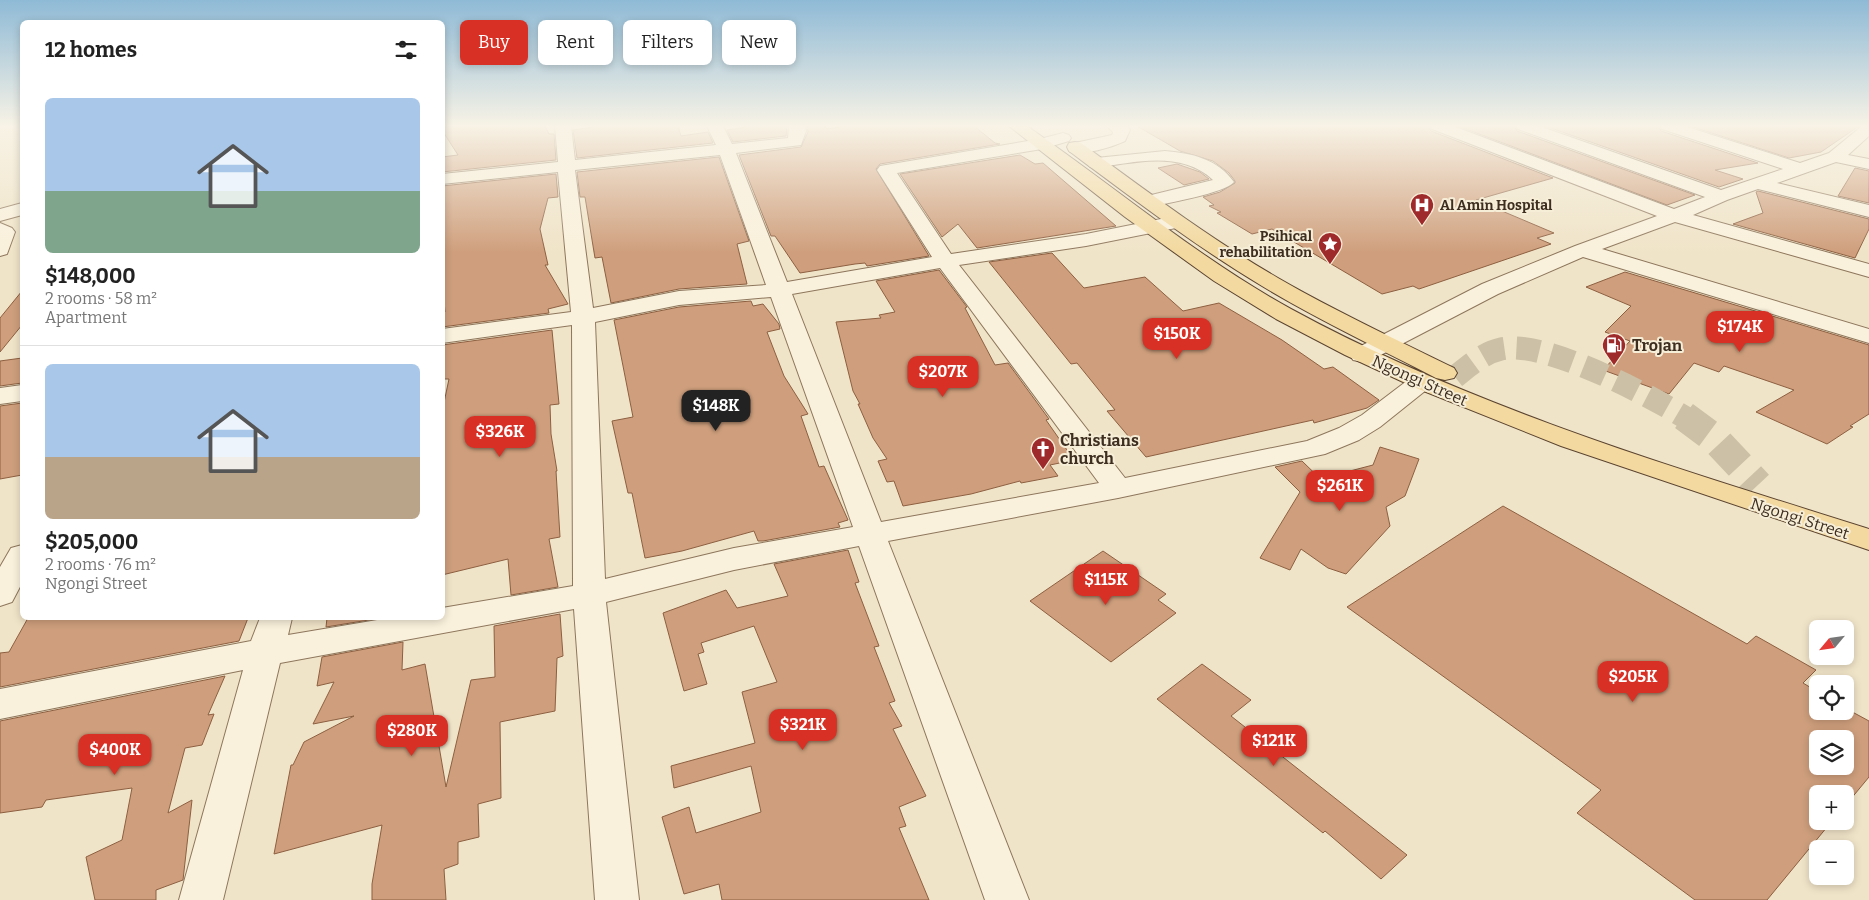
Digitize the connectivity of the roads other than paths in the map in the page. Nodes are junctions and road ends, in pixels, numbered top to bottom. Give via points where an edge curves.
1 (547, 168) edge
2 (566, 168) edge
3 (732, 168) edge
4 (897, 168) edge
5 (1088, 168) edge
6 (1103, 168) edge
7 (1210, 168) edge
8 (1549, 168) edge
9 (1642, 168) edge
10 (1797, 168) edge
11 (1803, 168) edge
12 (1800, 169) junction
13 (445, 179) edge
14 (1759, 184) junction
15 (1721, 196) junction
16 (1150, 202) junction
17 (20, 210) edge
18 (1869, 211) edge
19 (0, 215) edge
20 (1675, 216) junction
21 (1176, 222) junction
22 (1149, 226) junction
23 (0, 229) edge
24 (0, 250) edge
25 (1582, 250) junction
26 (946, 261) junction
27 (1869, 271) edge
28 (780, 290) junction
29 (584, 317) junction
30 (445, 336) edge
31 (1869, 336) edge
32 (1384, 342) junction
33 (1362, 355) junction
34 (1421, 382) junction
35 (20, 392) edge
36 (0, 396) edge
37 (1118, 488) junction
38 (1869, 520) edge
39 (871, 535) junction
40 (1869, 540) edge
41 (20, 559) edge
42 (0, 594) edge
43 (589, 595) junction
44 (445, 613) edge
45 (390, 620) edge
46 (270, 635) edge
47 (0, 704) edge
48 (201, 900) edge
49 (617, 900) edge
50 (1007, 900) edge

1 - 13 street
2 - 29 street
3 - 28 street
4 - 26 street via 886,170
5 - 22 main road, Ngongi Street
6 - 16 main road, Ngongi Street
7 - 16 street via 1225,182
8 - 20 street
9 - 15 street
10 - 12 street
11 - 12 street
12 - 14 street
14 - 15 street
14 - 18 street
15 - 20 street
16 - 21 main road, Ngongi Street
17 - 19 street
20 - 25 street
20 - 27 street
21 - 22 street
21 - 32 main road, Ngongi Street via 1270,282
22 - 26 street via 1086,240
22 - 33 main road, Ngongi Street via 1283,314
23 - 24 street via 5,232
25 - 31 street
25 - 32 street via 1490,289
26 - 28 street
26 - 37 street
28 - 29 street via 679,298
28 - 39 street
29 - 30 street
29 - 43 street
32 - 33 street
32 - 38 main road, Ngongi Street via 1455,377 1565,418
33 - 34 main road, Ngongi Street
34 - 37 street via 1370,421 1315,448
34 - 40 main road, Ngongi Street via 1555,434
35 - 36 street
37 - 39 street
39 - 43 street via 734,559
39 - 50 street
41 - 42 street
43 - 44 street
43 - 49 street
45 - 46 street
46 - 47 street
46 - 48 street

